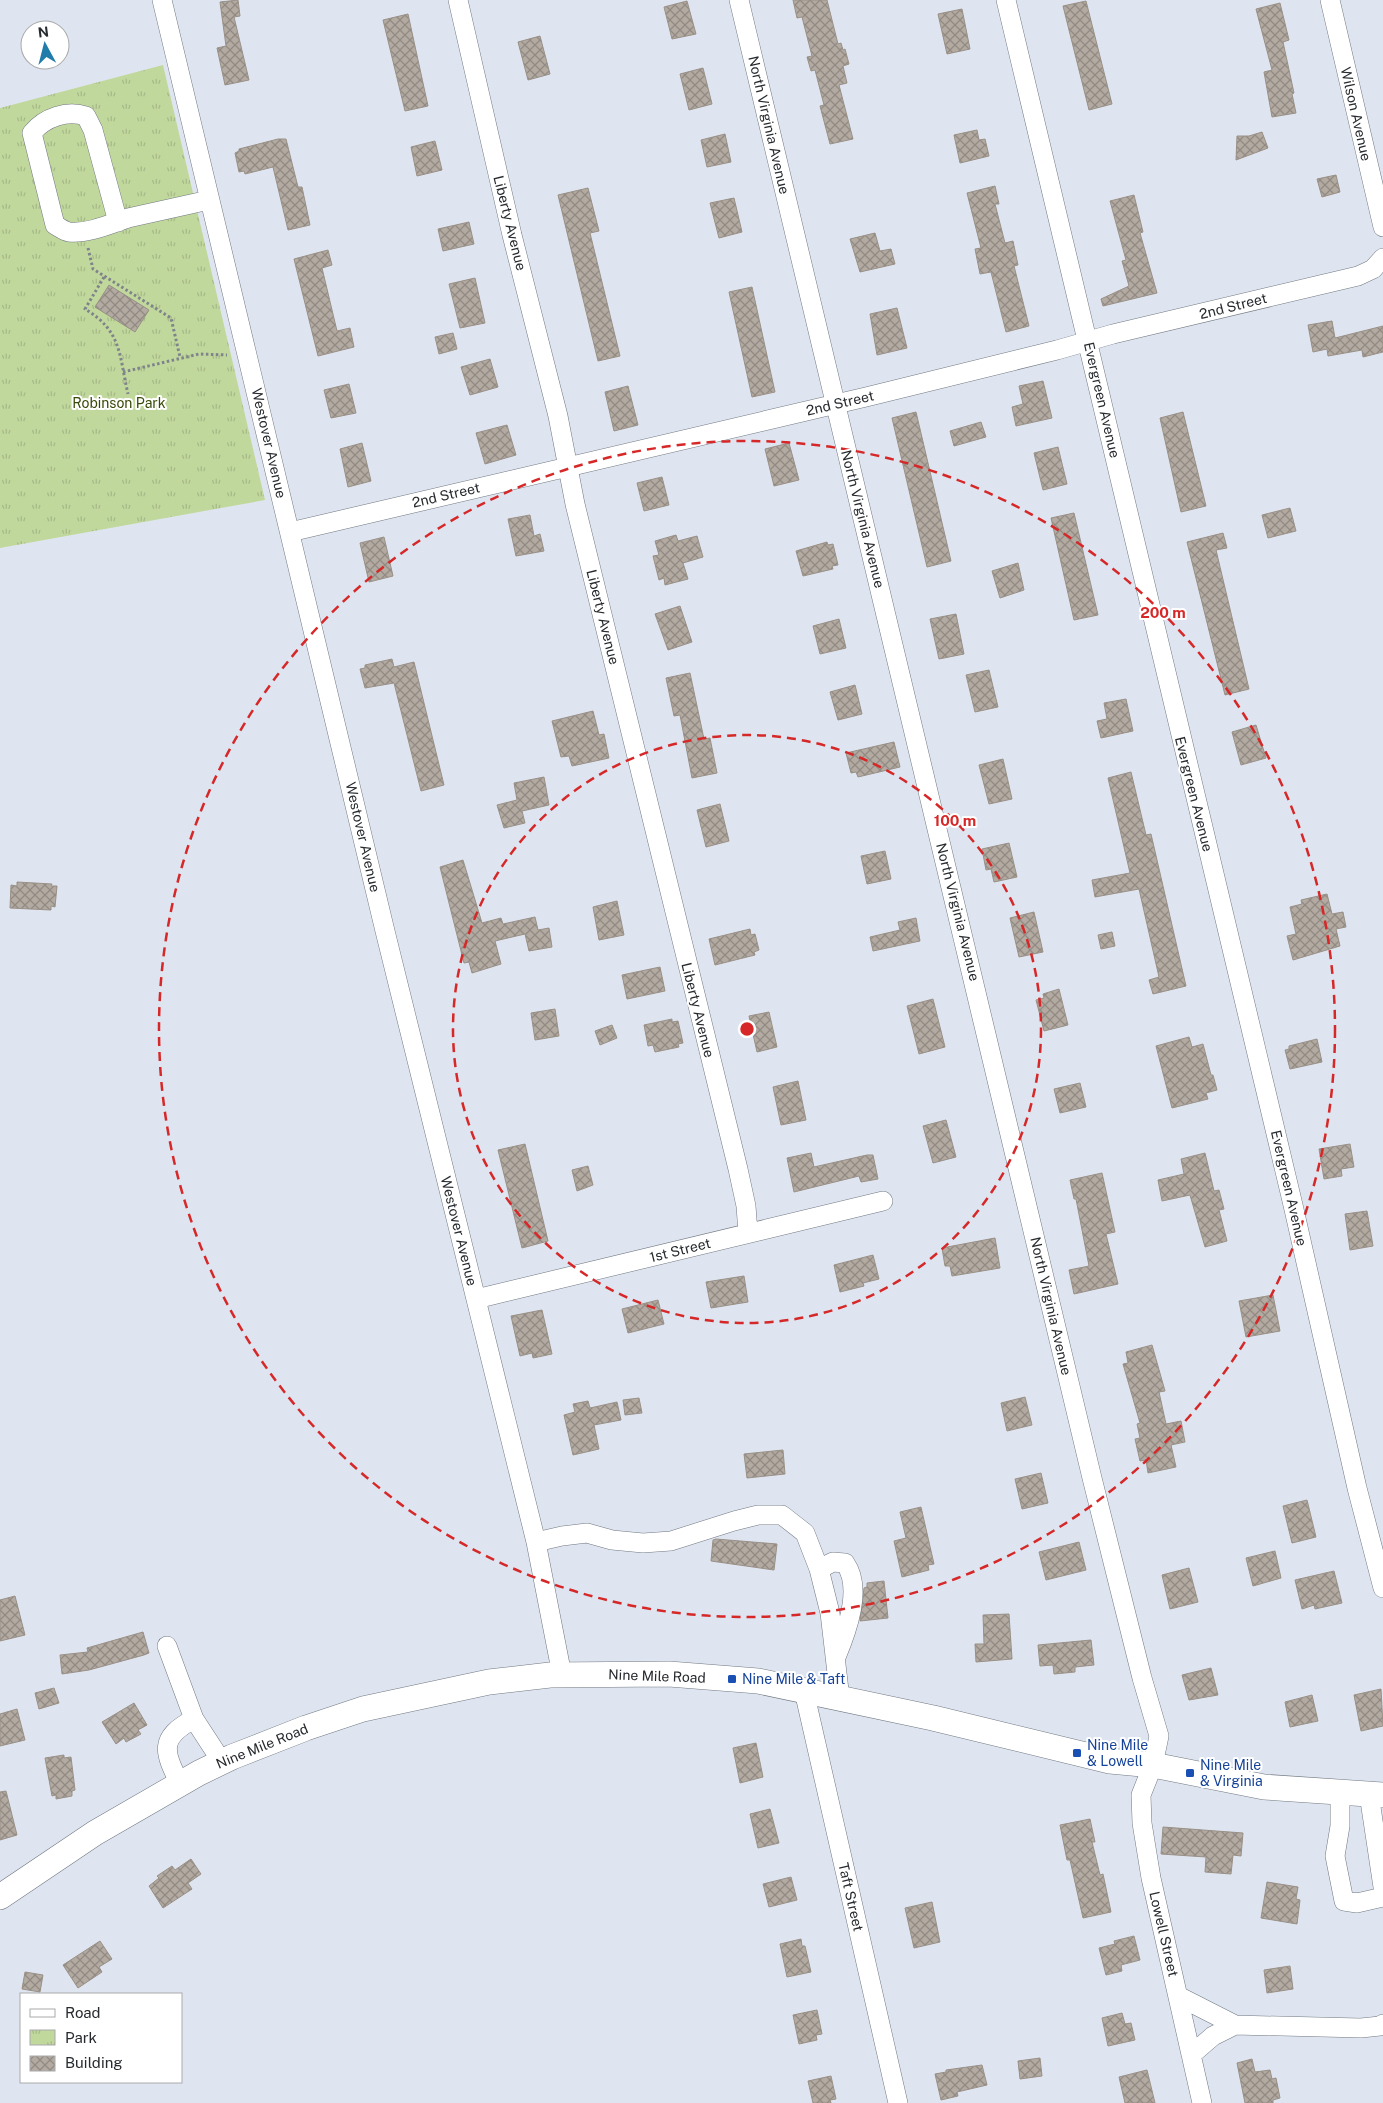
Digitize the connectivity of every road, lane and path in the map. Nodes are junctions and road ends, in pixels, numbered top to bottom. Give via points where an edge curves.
1 (162, 0) edge
2 (458, 0) edge
3 (739, 0) edge
4 (1006, 0) edge
5 (1330, 0) edge
6 (209, 200) junction
7 (118, 222) junction
8 (1383, 227) edge
9 (85, 230) junction
10 (1383, 258) edge
11 (104, 277) junction
12 (1088, 340) junction
13 (247, 350) junction
14 (180, 358) junction
15 (123, 372) junction
16 (128, 394) dead end
17 (835, 403) junction
18 (568, 466) junction
19 (290, 532) junction
20 (883, 1201) dead end
21 (748, 1233) junction
22 (476, 1299) junction
23 (536, 1542) junction
24 (819, 1568) junction
25 (1383, 1588) edge
26 (168, 1646) dead end
27 (836, 1659) junction
28 (562, 1675) junction
29 (804, 1692) junction
30 (840, 1699) junction
31 (194, 1719) junction
32 (222, 1762) junction
33 (1153, 1765) junction
34 (180, 1784) junction
35 (1340, 1793) junction
36 (1376, 1795) edge
37 (1383, 1887) edge
38 (0, 1897) edge
39 (1383, 1898) edge
40 (1178, 1996) junction
41 (1383, 2024) edge
42 (1235, 2025) junction
43 (1191, 2055) junction
44 (898, 2103) edge
45 (1202, 2103) edge

1 - 6 street, Westover Avenue
2 - 18 street, Liberty Avenue
3 - 17 street, North Virginia Avenue
4 - 12 street, Evergreen Avenue
5 - 8 street, Wilson Avenue
6 - 7 street
6 - 13 street, Westover Avenue
7 - 9 street
7 - 9 street via 93,130 86,116 74,112 41,122 32,133 54,225 68,232
9 - 11 path via 90,264
10 - 12 street, 2nd Street via 1373,269 1358,276
11 - 14 path via 168,315
11 - 15 path via 85,309 101,318 114,335
12 - 17 street, 2nd Street
12 - 25 street, Evergreen Avenue
13 - 14 path via 227,355 199,354
13 - 19 street, Westover Avenue
14 - 15 path
15 - 16 path
17 - 18 street, 2nd Street
17 - 33 street, North Virginia Avenue via 1092,1478 1159,1736
18 - 19 street, 2nd Street
18 - 21 street, Liberty Avenue via 681,944 738,1169
19 - 22 street, Westover Avenue
20 - 21 street, 1st Street
21 - 22 street, 1st Street
22 - 23 street, Westover Avenue
23 - 24 street via 587,1533 628,1542 671,1541 758,1515 782,1515 805,1533
23 - 28 street, Westover Avenue
24 - 27 street via 830,1613
24 - 27 street via 834,1562 845,1563 852,1573 850,1622
26 - 31 street
27 - 30 street
28 - 29 main road, Nine Mile Road via 669,1674 758,1681
28 - 32 main road, Nine Mile Road via 489,1682 363,1709
29 - 30 main road, Nine Mile Road
29 - 44 street, Taft Street
30 - 33 main road, Nine Mile Road via 1110,1761
31 - 32 street
31 - 34 street via 179,1726 169,1739 166,1757
32 - 34 main road, Nine Mile Road
33 - 35 main road, Nine Mile Road via 1264,1787
33 - 40 street, Lowell Street via 1141,1795 1142,1823
34 - 38 main road, Nine Mile Road via 95,1833
35 - 36 main road, Nine Mile Road
35 - 39 street via 1340,1826 1335,1856 1344,1901
36 - 37 street
40 - 42 street
40 - 43 street, Lowell Street
41 - 42 street via 1361,2028
42 - 43 street via 1213,2036
43 - 45 street, Lowell Street

